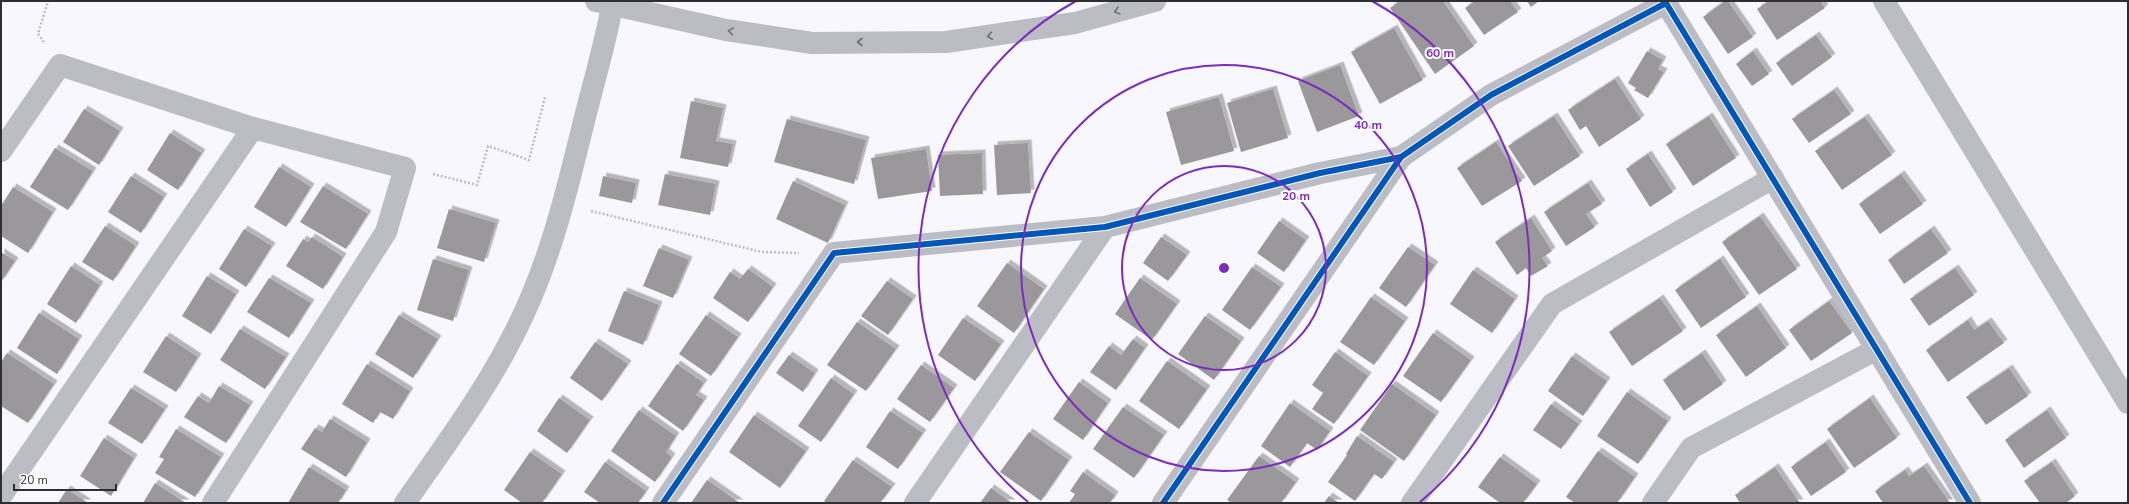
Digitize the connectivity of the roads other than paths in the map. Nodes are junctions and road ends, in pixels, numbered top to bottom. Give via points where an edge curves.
1 (1155, 1) edge
2 (1884, 1) edge
3 (607, 3) edge
4 (253, 128) junction
5 (1, 151) edge
6 (1401, 157) junction
7 (1773, 178) junction
8 (1105, 227) junction
9 (1877, 349) junction
10 (2128, 403) edge
11 (1, 496) edge
12 (213, 503) edge
13 (405, 503) edge
14 (663, 503) edge
15 (915, 503) edge
16 (1163, 503) edge
17 (1412, 503) edge
18 (1653, 503) edge
19 (1970, 503) edge

1 -> 3 street via 1076,23 938,42 812,43 726,30
2 - 10 street
3 - 13 street via 563,205 545,264 525,312 497,366 468,413
4 - 5 street via 60,65
4 - 11 street
4 - 12 street via 405,168 386,232
6 - 7 street via 1491,95 1666,3
6 - 8 street via 1320,173
6 - 16 street
7 - 9 street
7 - 17 street via 1552,304
8 - 14 street via 834,253
8 - 15 street
9 - 18 street via 1692,448
9 - 19 street

